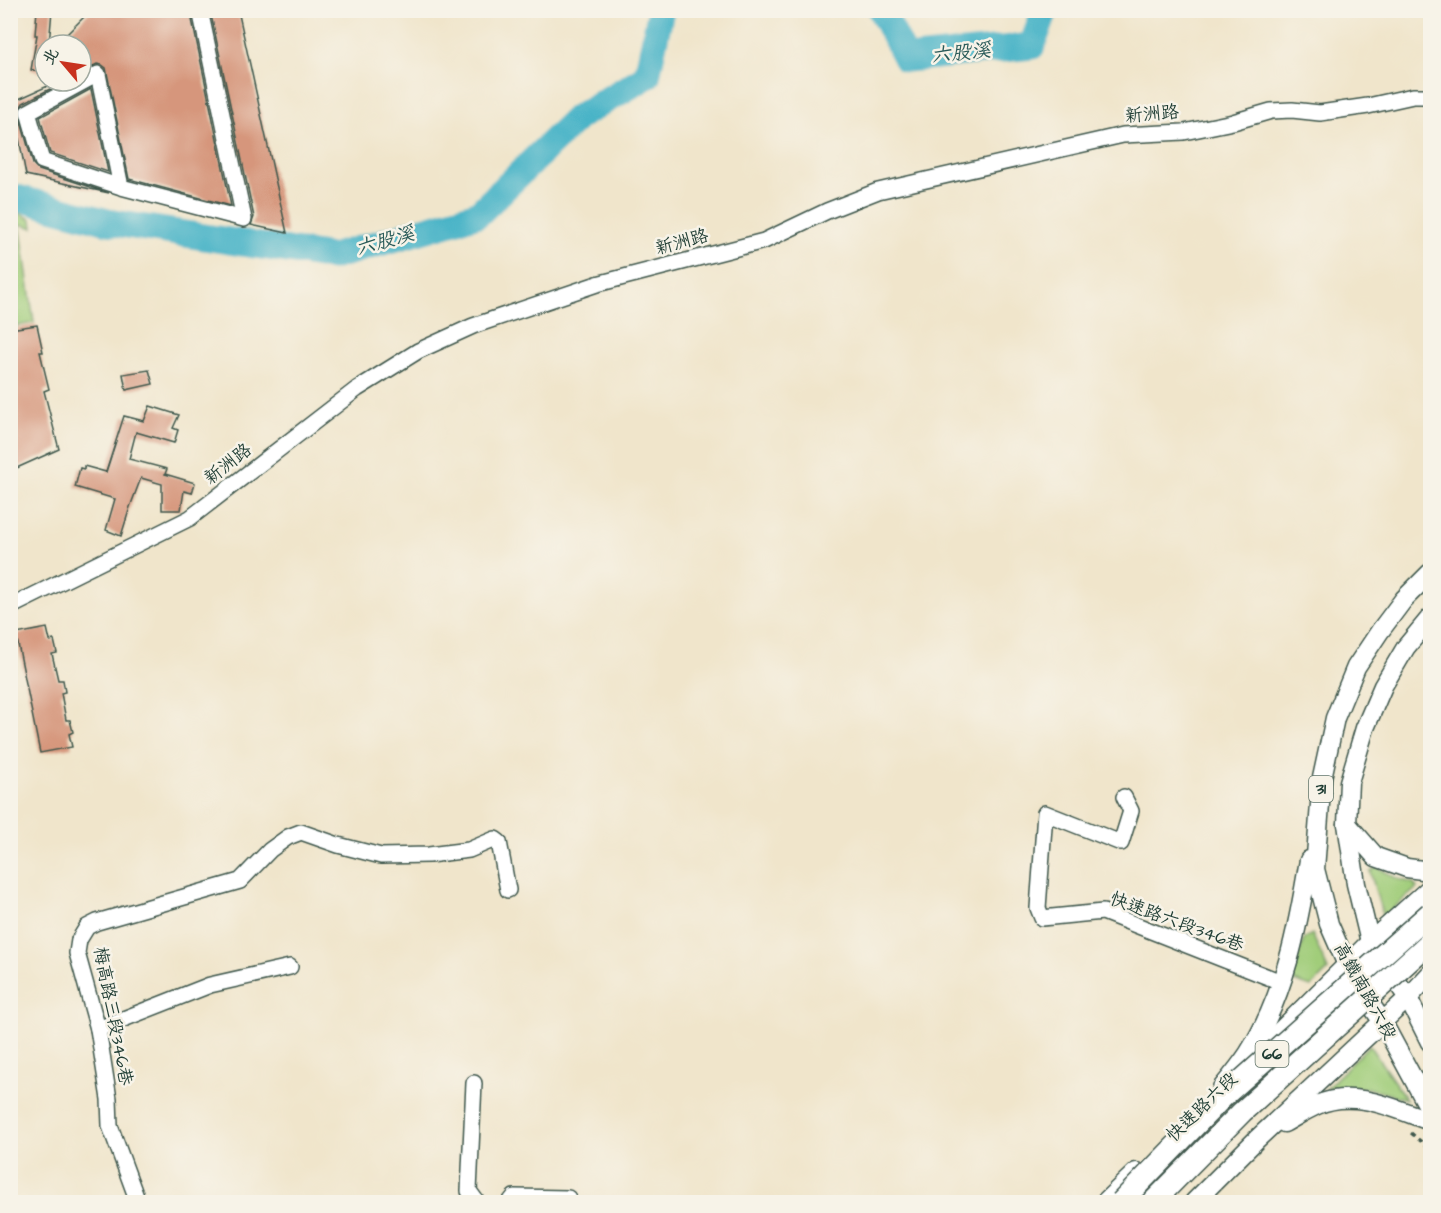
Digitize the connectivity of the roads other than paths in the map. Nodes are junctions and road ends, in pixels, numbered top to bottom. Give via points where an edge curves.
1 (200, 10) edge
2 (1431, 96) edge
3 (121, 187) junction
4 (1431, 573) edge
5 (10, 607) edge
6 (1431, 618) edge
7 (1322, 778) junction
8 (1124, 797) dead end
9 (1347, 824) junction
10 (1431, 872) edge
11 (1431, 888) edge
12 (508, 890) dead end
13 (1431, 913) edge
14 (1370, 942) junction
15 (1431, 942) edge
16 (1347, 965) junction
17 (290, 967) dead end
18 (1431, 974) edge
19 (1281, 982) junction
20 (1408, 998) junction
21 (1382, 1021) junction
22 (98, 1029) junction
23 (1431, 1042) edge
24 (474, 1083) dead end
25 (1222, 1088) junction
26 (1431, 1110) edge
27 (1431, 1121) edge
28 (1257, 1139) junction
29 (568, 1198) dead end
30 (138, 1203) edge
31 (477, 1203) edge
32 (510, 1203) edge
33 (1105, 1203) edge
34 (1121, 1203) edge
35 (1153, 1203) edge
36 (1194, 1203) edge

1 - 3 street via 244,219
2 - 5 street, 新洲路 via 1320,113 1271,111 1184,132 1123,135 878,191 764,241 597,284 473,326 418,351 357,389 190,518
3 - 3 street via 98,74 28,112 42,161
4 - 7 main road, 高鐵南路六段 / 31 via 1404,599 1356,667 1335,718
6 - 9 main road, 高鐵南路六段 / 31 via 1400,656 1365,728 1349,782
7 - 16 main road, 高鐵南路六段 / 31 via 1315,869 1329,924
7 - 19 main road, 31 via 1296,934
8 - 19 street, 快速路六段346巷 via 1131,811 1121,843 1045,813 1038,908 1042,918 1103,912
9 - 10 main road, 31 via 1376,856
9 - 14 main road, 高鐵南路六段 / 31
11 - 14 main road, 快速路六段 / 66
12 - 22 street, 梅高路三段346巷 via 500,842 495,839 469,850 381,856 301,832 270,850 240,881 87,927 77,953
13 - 34 highway, 66, bridge via 1224,1096
14 - 16 main road, 快速路六段 / 66
14 - 20 main road, 高鐵南路六段 / 31
15 - 35 highway, 66, bridge via 1242,1112
16 - 21 main road, 高鐵南路六段 / 31
16 - 25 main road, 快速路六段 / 66
17 - 22 street via 210,985
18 - 20 main road
19 - 25 main road, 31 via 1248,1054
20 - 21 main road
20 - 23 main road, 高鐵南路六段 / 31
21 - 26 main road, 高鐵南路六段 / 31
21 - 28 main road
22 - 30 street, 梅高路三段346巷 via 110,1126
24 - 31 street via 469,1191
25 - 33 main road, 快速路六段 / 66
27 - 28 main road via 1375,1102 1346,1098 1319,1104
28 - 36 main road
29 - 32 street via 514,1197

